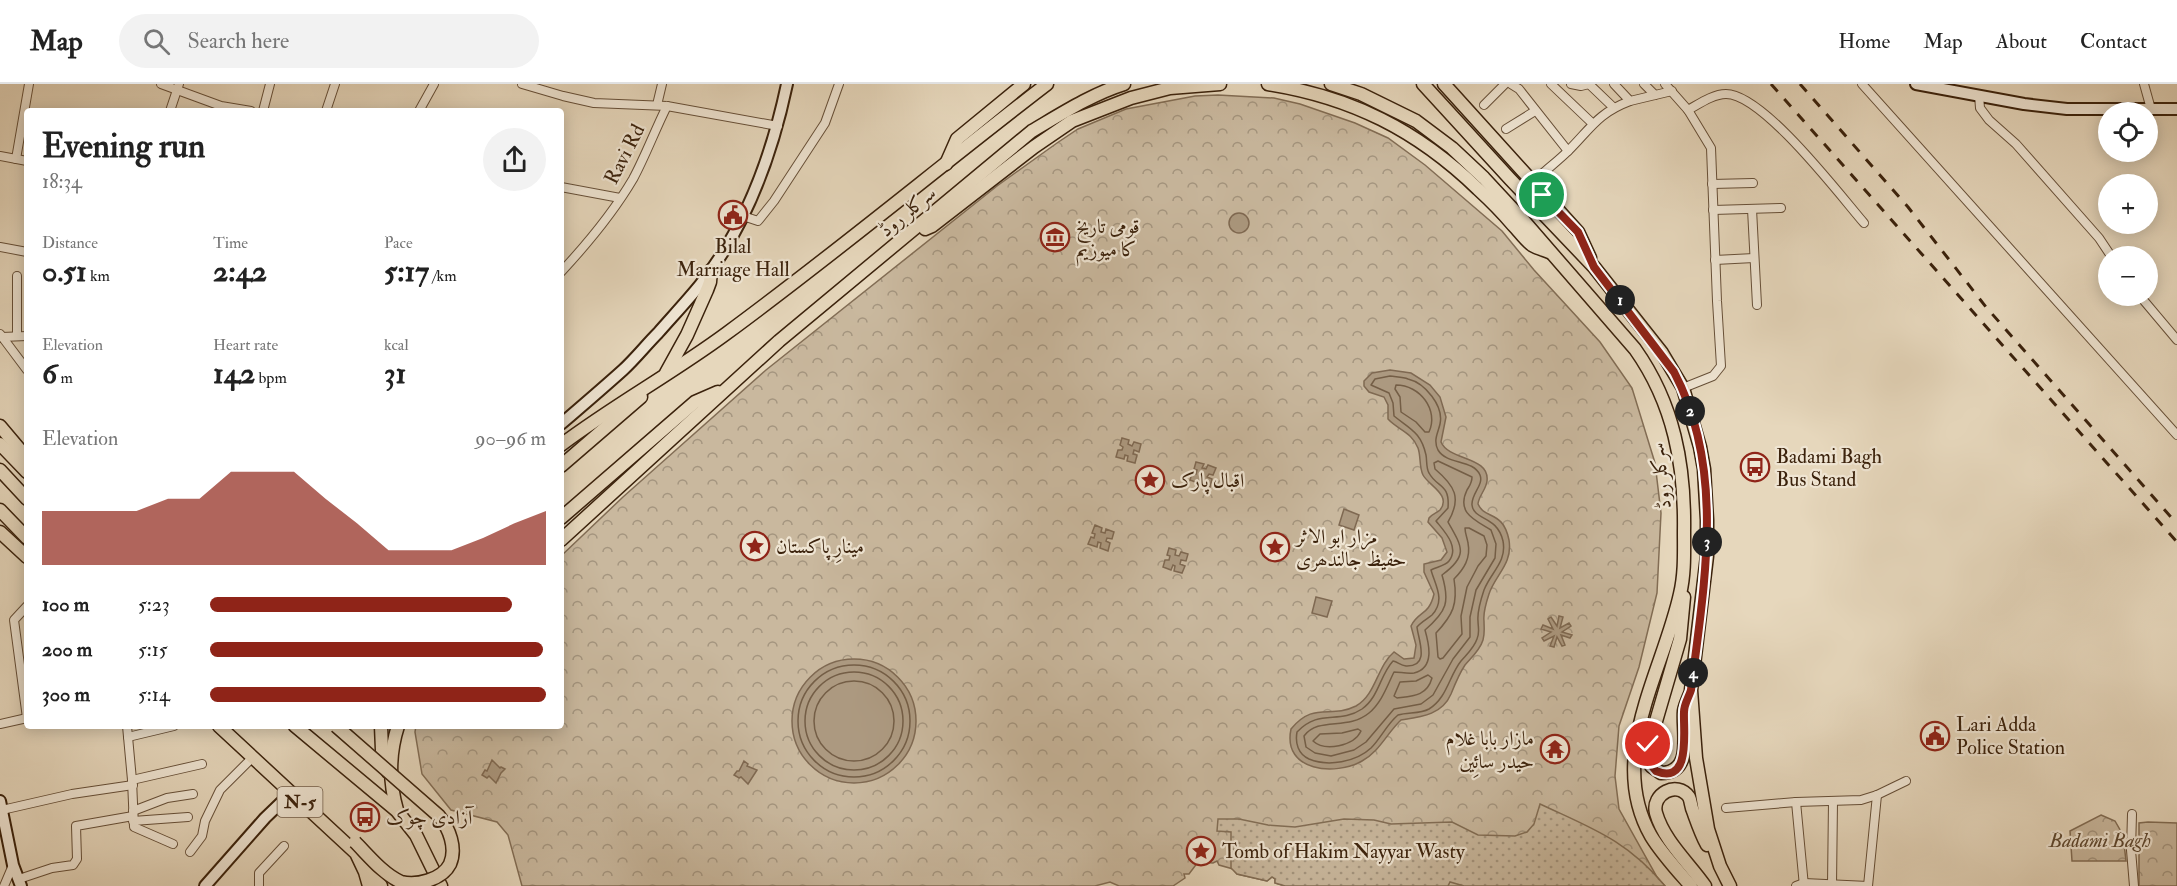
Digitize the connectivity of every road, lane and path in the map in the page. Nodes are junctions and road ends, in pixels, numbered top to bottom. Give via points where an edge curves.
1 (29, 84) edge
2 (161, 84) edge
3 (270, 84) edge
4 (336, 84) edge
5 (434, 84) edge
6 (522, 84) edge
7 (662, 84) edge
8 (787, 84) edge
9 (838, 84) edge
10 (1024, 84) edge
11 (1047, 84) edge
12 (1124, 84) edge
13 (1220, 84) edge
14 (1268, 84) edge
15 (1331, 84) edge
16 (1423, 84) edge
17 (1444, 84) edge
18 (1505, 84) edge
19 (1511, 84) edge
20 (1551, 84) edge
21 (1571, 84) edge
22 (1589, 84) edge
23 (1614, 84) edge
24 (1644, 84) edge
25 (1665, 84) edge
26 (1862, 84) edge
27 (1916, 84) edge
28 (2144, 84) edge
29 (178, 87) edge
30 (1672, 92) junction
31 (1655, 95) junction
32 (1979, 95) junction
33 (1630, 101) junction
34 (2149, 102) edge
35 (657, 105) junction
36 (1484, 105) dead end
37 (667, 106) junction
38 (1613, 107) junction
39 (25, 108) edge
40 (171, 108) edge
41 (221, 108) edge
42 (264, 108) edge
43 (327, 108) edge
44 (421, 108) edge
45 (2098, 108) edge
46 (2158, 109) edge
47 (2177, 109) edge
48 (1688, 110) junction
49 (1535, 111) junction
50 (24, 113) edge
51 (1592, 123) junction
52 (778, 126) junction
53 (1506, 129) dead end
54 (1568, 151) junction
55 (0, 156) edge
56 (16, 159) junction
57 (24, 160) edge
58 (946, 165) junction
59 (1543, 173) dead end
60 (1753, 183) dead end
61 (1712, 184) junction
62 (564, 188) edge
63 (621, 198) junction
64 (1781, 208) dead end
65 (1752, 209) junction
66 (1713, 210) junction
67 (743, 216) junction
68 (1864, 223) dead end
69 (902, 240) junction
70 (2104, 246) edge
71 (0, 247) edge
72 (24, 251) edge
73 (1553, 254) junction
74 (1754, 258) junction
75 (1715, 260) junction
76 (1594, 267) junction
77 (564, 269) edge
78 (711, 270) junction
79 (17, 276) dead end
80 (1757, 305) dead end
81 (2148, 306) edge
82 (1, 336) edge
83 (17, 336) junction
84 (24, 336) edge
85 (2177, 340) edge
86 (24, 366) edge
87 (664, 376) junction
88 (727, 388) junction
89 (1683, 388) junction
90 (564, 421) edge
91 (0, 426) edge
92 (2177, 435) edge
93 (564, 443) edge
94 (0, 444) edge
95 (24, 454) edge
96 (564, 463) edge
97 (24, 469) edge
98 (0, 470) edge
99 (24, 496) edge
100 (0, 510) edge
101 (564, 515) edge
102 (0, 532) edge
103 (24, 535) edge
104 (564, 537) edge
105 (24, 554) edge
106 (1683, 579) junction
107 (24, 609) edge
108 (1691, 690) junction
109 (24, 695) edge
110 (24, 719) edge
111 (0, 724) edge
112 (127, 729) edge
113 (161, 729) edge
114 (222, 729) edge
115 (233, 729) edge
116 (299, 729) edge
117 (339, 729) edge
118 (381, 729) edge
119 (397, 729) edge
120 (128, 737) junction
121 (252, 758) junction
122 (201, 764) dead end
123 (389, 773) junction
124 (1906, 781) dead end
125 (132, 782) junction
126 (291, 793) junction
127 (194, 794) dead end
128 (1877, 795) junction
129 (1833, 801) junction
130 (1796, 802) junction
131 (1, 805) edge
132 (1726, 808) dead end
133 (397, 810) junction
134 (2132, 814) dead end
135 (133, 816) junction
136 (188, 817) dead end
137 (355, 842) junction
138 (173, 844) dead end
139 (284, 846) dead end
140 (190, 852) dead end
141 (13, 865) junction
142 (449, 866) junction
143 (1720, 866) junction
144 (20, 882) edge
145 (1801, 885) edge
146 (1832, 885) edge
147 (4, 886) edge
148 (205, 886) edge
149 (259, 886) edge
150 (369, 886) edge
151 (381, 886) edge
152 (442, 886) edge
153 (1691, 886) edge
154 (1705, 886) edge
155 (1730, 886) edge
156 (1868, 886) edge
157 (2134, 886) edge

1 - 39 street
2 - 29 street
3 - 42 street
4 - 43 street
5 - 44 street
6 - 35 street, Ravi Rd via 594,102
7 - 35 street
8 - 52 street
9 - 67 street via 825,123 774,201 758,221
10 - 58 main road via 957,139
11 - 58 main road, سرکلر روڈ
12 - 69 main road, سرکلر روڈ via 1032,131
13 - 69 main road via 1170,88 1072,121 932,226
14 - 73 main road via 1333,98 1367,111 1409,136 1443,157 1531,244
15 - 73 main road, سرکلر روڈ via 1416,121 1452,148
16 - 76 main road
17 - 76 main road via 1578,232
18 - 36 street
19 - 49 street
20 - 51 street
21 - 22 street
22 - 38 street
23 - 33 street
24 - 31 street
25 - 30 street
26 - 92 street
27 - 32 street
28 - 34 street
29 - 40 street
29 - 41 street
30 - 31 street
30 - 48 street
31 - 33 street
32 - 45 street via 2024,104
32 - 70 street via 1980,108 1989,120 2016,144
33 - 38 street
35 - 37 street, Ravi Rd
37 - 52 street
37 - 63 street, Ravi Rd
38 - 51 street
46 - 47 street
48 - 61 street via 1711,148
48 - 68 street via 1717,95 1728,94 1758,108 1777,124
49 - 53 street
49 - 54 street
50 - 56 street
51 - 54 street
52 - 67 street
54 - 59 street
55 - 56 street
56 - 57 street
58 - 87 main road, سرکلر روڈ via 727,334
60 - 61 street
61 - 66 street
62 - 63 street
63 - 77 street, Ravi Rd
64 - 65 street
65 - 66 street
65 - 74 street
66 - 75 street
67 - 78 street
69 - 88 main road, سرکلر روڈ
71 - 72 street
73 - 106 main road, سرکلر روڈ via 1635,349 1663,395 1684,483
74 - 75 street
74 - 80 street
75 - 89 street via 1722,366 1713,376
76 - 89 main road via 1662,353
78 - 87 main road via 707,290
78 - 90 street via 624,369
79 - 83 street
81 - 85 street
82 - 83 street
82 - 86 street
83 - 84 street
87 - 93 main road, سرکلر روڈ
87 - 96 main road, سرکلر روڈ
88 - 101 main road, سرکلر روڈ via 695,402
88 - 104 main road, سرکلر روڈ
89 - 108 main road via 1700,447 1707,520 1707,556
91 - 95 main road
94 - 97 main road
98 - 99 main road
100 - 103 main road
102 - 105 main road
106 - 108 main road via 1680,639 1647,752 1651,766 1661,773 1672,771 1682,760 1684,709
106 - 153 main road, سرکلر روڈ via 1638,729 1634,776 1651,836
107 - 109 street via 14,620
108 - 143 main road via 1704,808
110 - 111 street
112 - 120 street
113 - 120 street
114 - 121 main road, N-5
115 - 137 main road
116 - 133 main road
117 - 123 main road, bridge
118 - 123 main road
119 - 133 main road via 391,764 391,788
120 - 125 street
121 - 126 main road, N-5
121 - 140 street via 220,790 202,836
122 - 125 street
123 - 142 main road, bridge via 444,821 451,842
124 - 128 street
125 - 131 street
125 - 135 street
126 - 148 street
126 - 150 main road, N-5 via 356,853
127 - 135 street via 167,798
128 - 129 street
128 - 156 street
129 - 130 street
129 - 146 street
130 - 132 street
130 - 145 street
131 - 141 street
133 - 152 main road via 416,835
134 - 157 street
135 - 136 street
135 - 138 street via 134,827
135 - 144 street via 76,826 77,858 73,865 52,868
137 - 142 main road, bridge via 389,875 406,884 428,882
137 - 151 main road, bridge
139 - 149 street via 260,873
141 - 144 street
141 - 147 street
142 - 152 main road
143 - 154 main road via 1705,842 1689,797 1677,790 1660,795 1656,804 1659,819
143 - 155 main road
145 - 146 street
146 - 156 street

